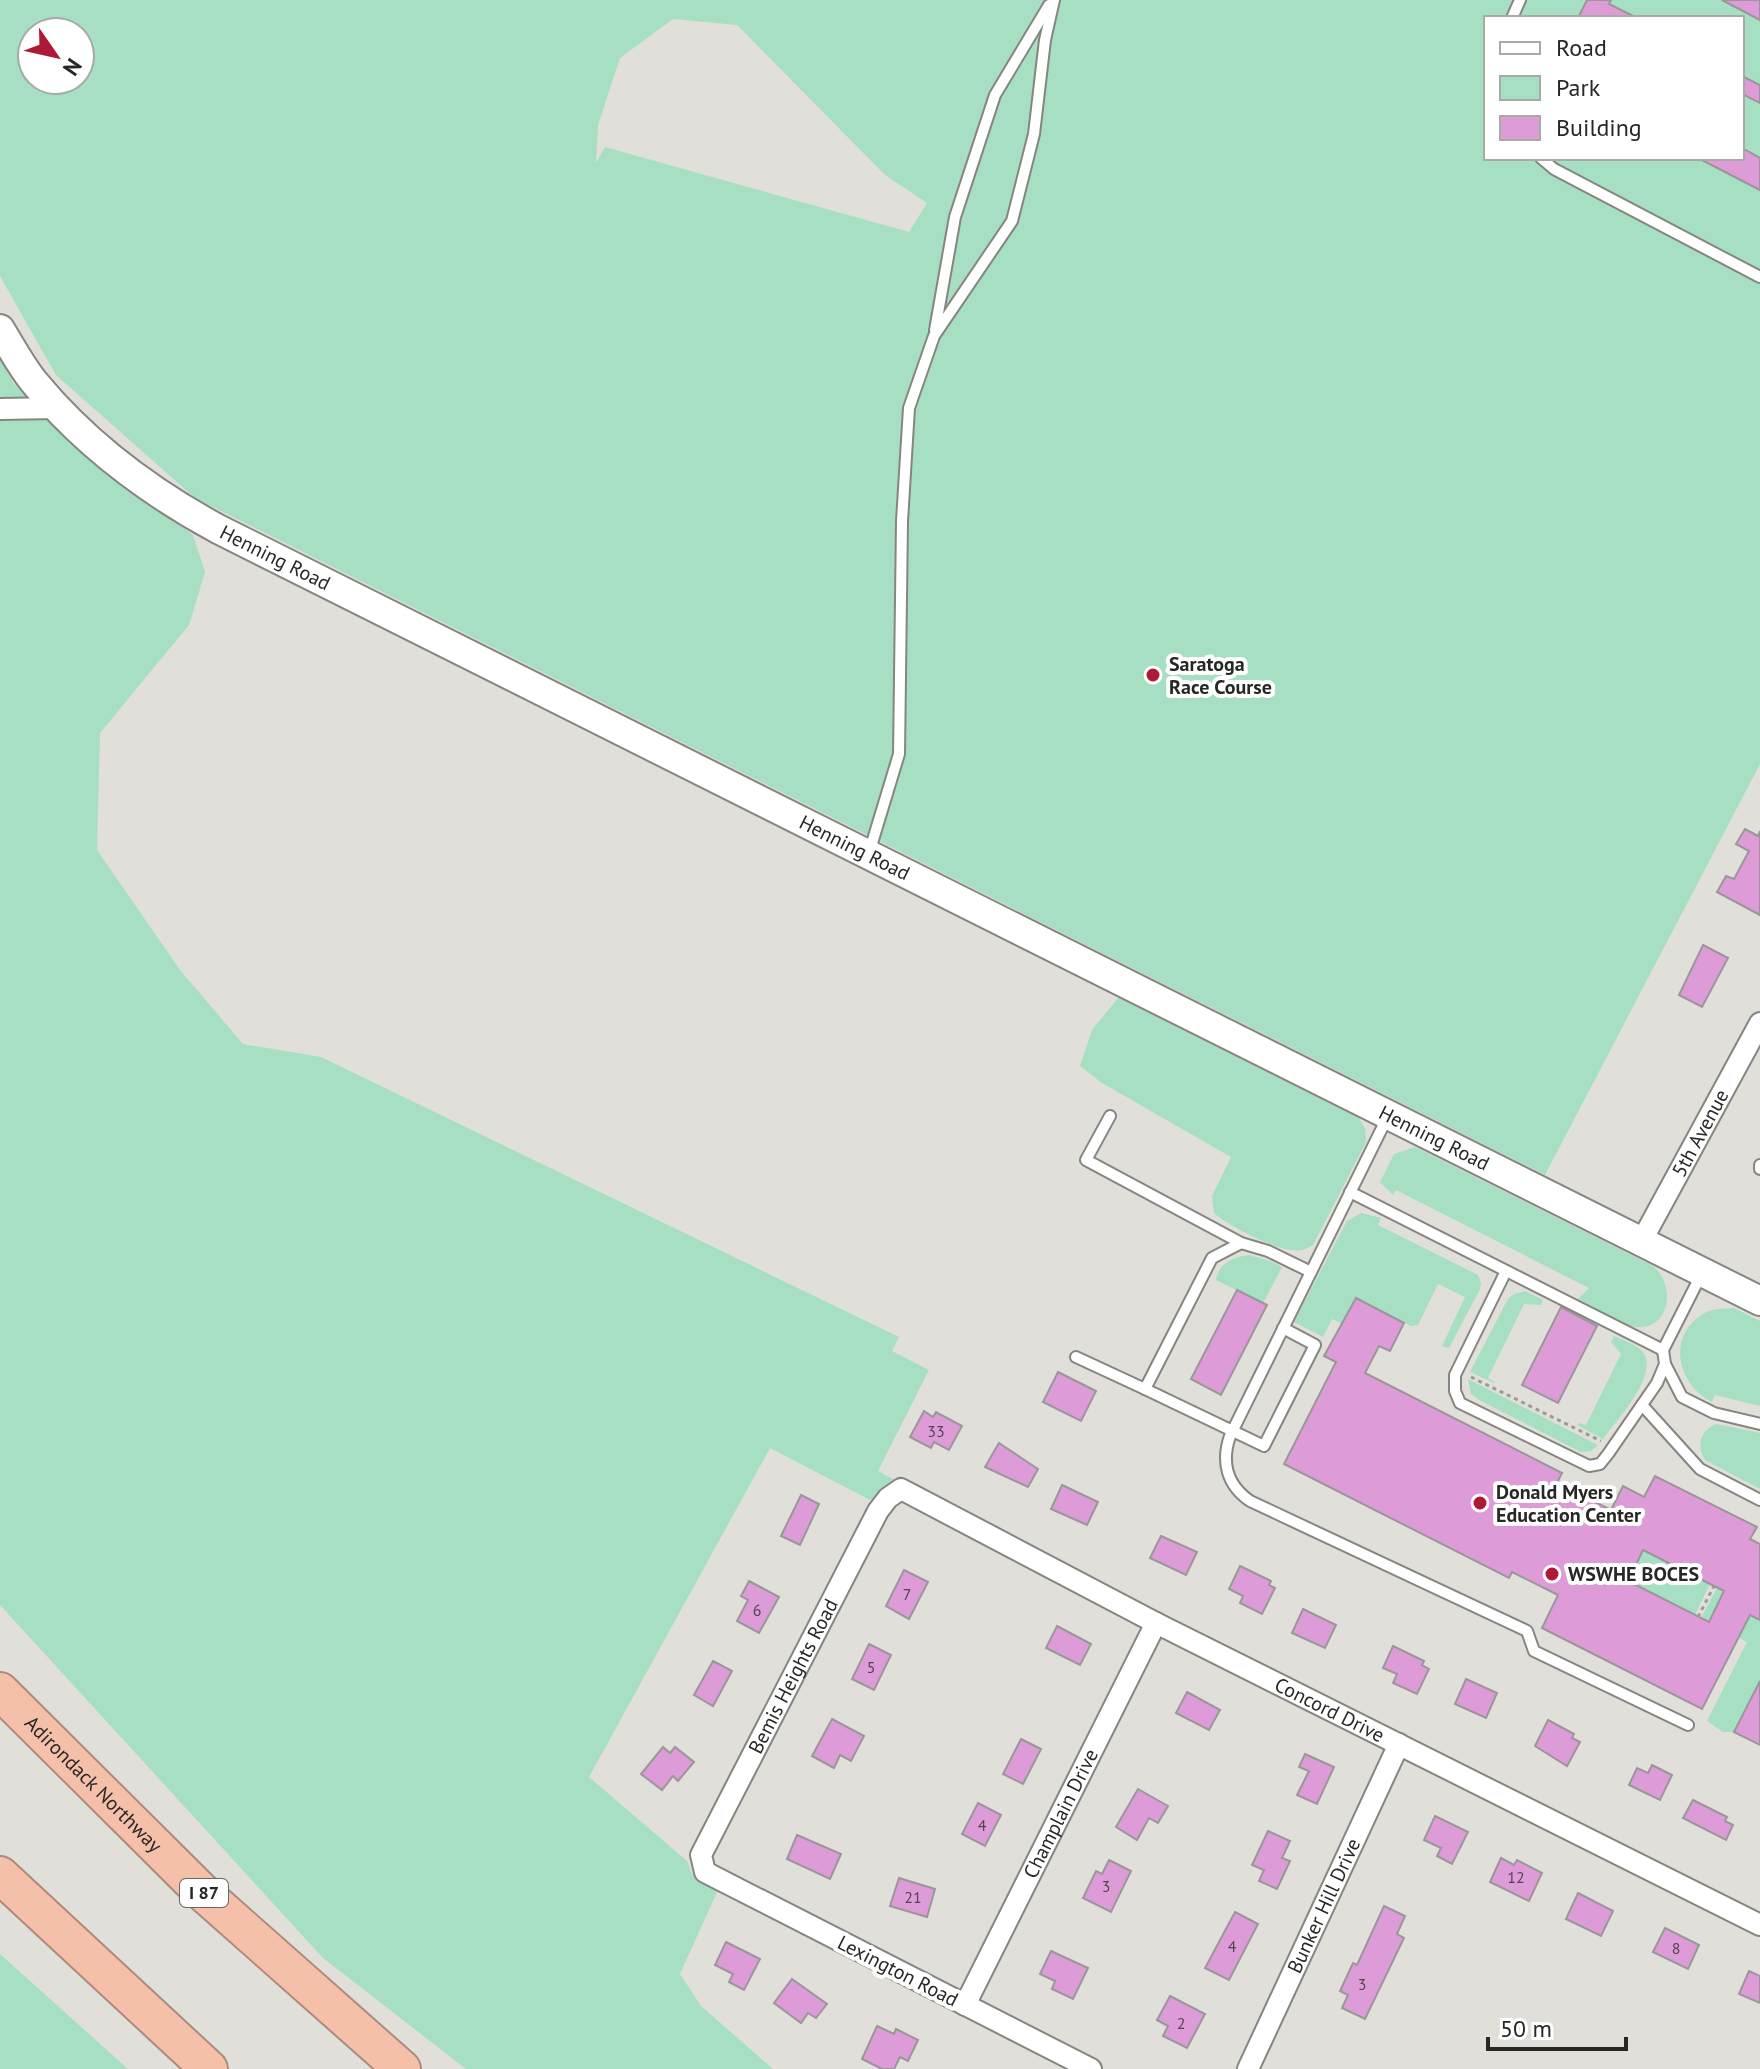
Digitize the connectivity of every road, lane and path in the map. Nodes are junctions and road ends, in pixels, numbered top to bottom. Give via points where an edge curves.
1 (1053, 0) edge
2 (1543, 160) edge
3 (1760, 277) edge
4 (0, 329) edge
5 (934, 336) junction
6 (57, 408) junction
7 (0, 409) edge
8 (868, 855) junction
9 (1760, 1023) edge
10 (1755, 1046) edge
11 (1110, 1116) dead end
12 (1388, 1116) junction
13 (1350, 1192) junction
14 (1641, 1242) junction
15 (1241, 1243) junction
16 (1506, 1271) junction
17 (1311, 1272) junction
18 (1702, 1272) junction
19 (1760, 1301) edge
20 (1283, 1328) junction
21 (1663, 1350) junction
22 (1076, 1357) dead end
23 (1665, 1364) junction
24 (1469, 1375) dead end
25 (1145, 1389) junction
26 (1642, 1405) junction
27 (1760, 1424) edge
28 (1233, 1431) junction
29 (1601, 1441) dead end
30 (901, 1489) joint
31 (1760, 1500) edge
32 (1714, 1586) dead end
33 (1698, 1617) dead end
34 (1156, 1623) junction
35 (8, 1704) edge
36 (1688, 1725) dead end
37 (1399, 1744) junction
38 (705, 1872) joint
39 (0, 1875) edge
40 (1760, 1925) edge
41 (965, 2005) junction
42 (209, 2069) edge
43 (402, 2069) edge
44 (1091, 2069) edge
45 (1248, 2069) edge

1 - 5 lane via 995,95 955,217
1 - 5 lane via 1034,134 1012,221
2 - 3 lane
4 - 6 street, Henning Road
5 - 8 lane via 909,408 899,754
6 - 7 street
6 - 8 street, Henning Road via 114,462 179,508
8 - 12 street, Henning Road
9 - 10 street, 5th Avenue
10 - 14 street, 5th Avenue
11 - 15 lane via 1086,1160
12 - 13 lane
12 - 14 street, Henning Road
13 - 16 lane
13 - 17 lane
14 - 18 street, Henning Road
15 - 17 lane
15 - 25 lane via 1212,1258
16 - 21 lane
16 - 26 lane via 1455,1375 1460,1403 1589,1466 1600,1464
17 - 20 lane
18 - 19 street, Henning Road
18 - 21 lane
20 - 28 lane
20 - 28 lane via 1315,1345 1264,1446
21 - 23 lane
22 - 25 lane
23 - 26 lane
23 - 27 lane via 1682,1397 1714,1413
24 - 29 path
25 - 28 lane
26 - 31 lane via 1700,1469
28 - 36 lane via 1226,1469 1235,1488 1250,1501 1527,1631 1534,1651
30 - 34 street, Concord Drive
30 - 38 street, Bemis Heights Road via 878,1511 708,1841 701,1855
32 - 33 path
34 - 37 street, Concord Drive
34 - 41 street, Champlain Drive
35 - 43 highway, Adirondack Northway / I 87 via 200,1890
37 - 40 street, Concord Drive
37 - 45 street, Bunker Hill Drive
38 - 41 street, Lexington Road
39 - 42 highway
41 - 44 street, Lexington Road

